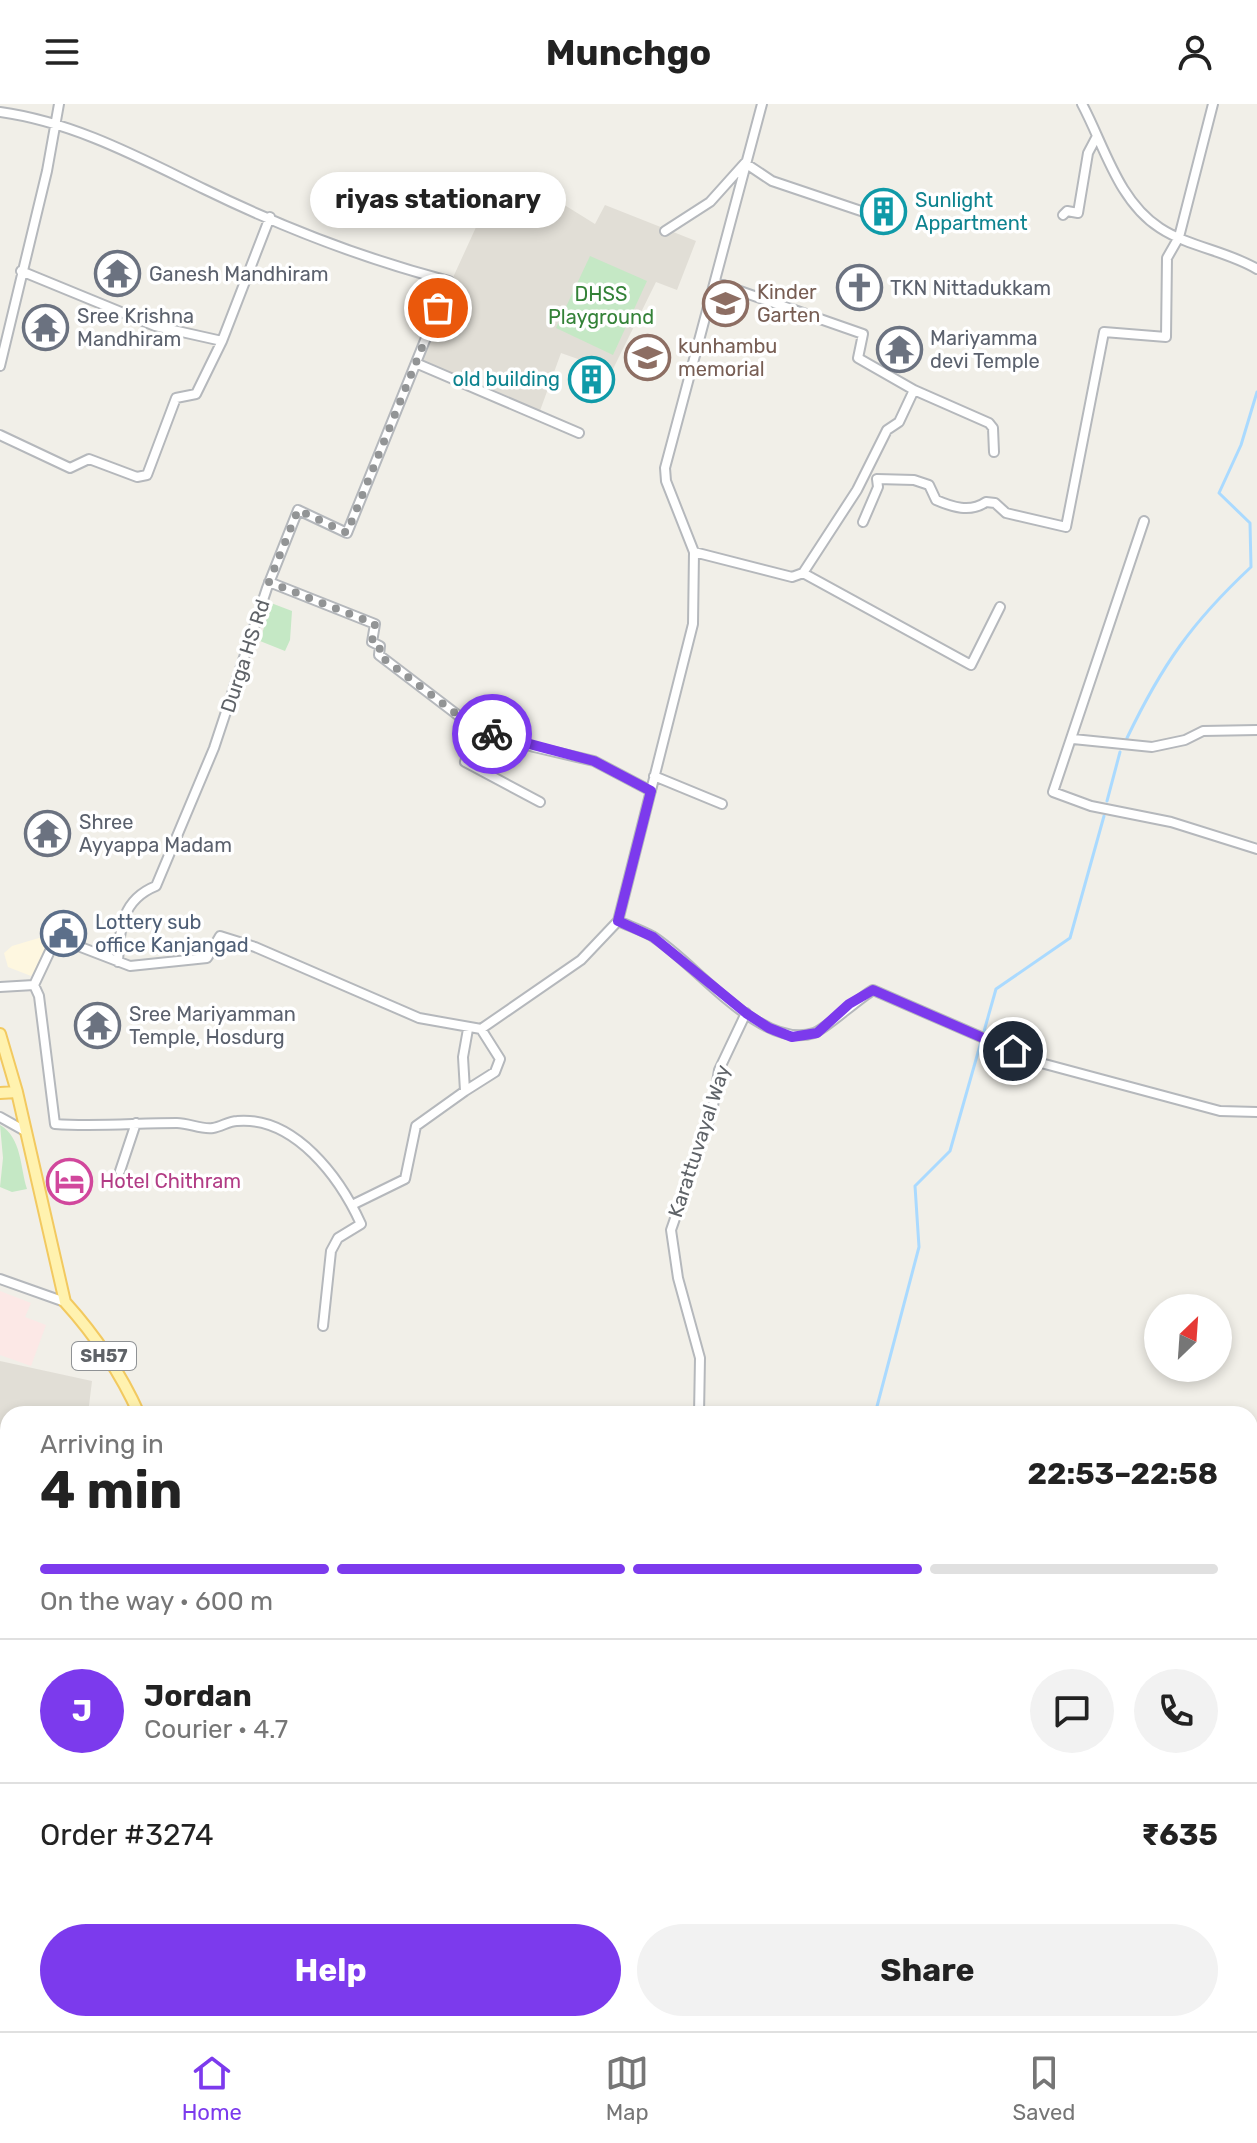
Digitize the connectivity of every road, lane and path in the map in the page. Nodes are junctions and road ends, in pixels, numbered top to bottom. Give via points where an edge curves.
1 (59, 104) edge
2 (761, 104) edge
3 (1082, 104) edge
4 (1213, 104) edge
5 (0, 112) edge
6 (54, 122) junction
7 (1097, 136) junction
8 (745, 163) junction
9 (867, 213) dead end
10 (1063, 215) dead end
11 (270, 217) junction
12 (665, 231) dead end
13 (1179, 237) junction
14 (1257, 269) edge
15 (21, 271) junction
16 (717, 283) junction
17 (222, 341) junction
18 (418, 364) junction
19 (0, 366) edge
20 (914, 390) junction
21 (579, 433) dead end
22 (0, 435) edge
23 (994, 452) dead end
24 (1144, 521) dead end
25 (863, 522) dead end
26 (694, 552) junction
27 (803, 573) junction
28 (269, 582) junction
29 (1000, 607) dead end
30 (476, 729) junction
31 (1257, 730) edge
32 (1073, 739) junction
33 (654, 776) junction
34 (651, 791) junction
35 (540, 802) dead end
36 (722, 804) dead end
37 (1257, 849) edge
38 (618, 921) junction
39 (118, 962) junction
40 (34, 985) junction
41 (0, 987) edge
42 (746, 1013) junction
43 (468, 1029) junction
44 (481, 1029) junction
45 (0, 1034) edge
46 (465, 1091) junction
47 (17, 1092) junction
48 (0, 1093) edge
49 (1257, 1112) edge
50 (0, 1117) edge
51 (136, 1123) junction
52 (25, 1131) junction
53 (120, 1171) dead end
54 (352, 1205) junction
55 (0, 1279) edge
56 (65, 1302) junction
57 (323, 1326) dead end
58 (136, 1406) edge
59 (699, 1406) edge

1 - 6 street
2 - 8 street
3 - 7 street
4 - 13 street
5 - 6 street, Durga HS Rd
6 - 11 street, Durga HS Rd
6 - 15 street
7 - 10 street via 1088,153 1078,213
7 - 13 street via 1127,195 1159,228
8 - 9 street via 772,181
8 - 12 street via 710,202
8 - 16 street
11 - 17 street
11 - 18 street, Durga HS Rd via 359,255 449,281
13 - 14 street
13 - 25 street via 1167,258 1166,337 1104,332 1066,527 1006,513 995,503 950,506 936,500 929,485 877,479
15 - 17 street via 155,326
15 - 19 street
16 - 20 street via 863,334 858,358
16 - 26 street via 665,468
17 - 22 street via 196,394 176,398 143,478 89,459 70,468
18 - 21 street
18 - 28 street, Durga HS Rd via 347,533 298,510
20 - 23 street via 992,425
20 - 27 street
24 - 32 street
26 - 27 street via 792,577
26 - 33 street via 693,624
27 - 29 street via 971,665
28 - 30 street via 375,624 372,642 380,646 379,655
28 - 39 street, Durga HS Rd via 219,734 156,886 127,905
30 - 34 street via 594,761
30 - 35 street via 465,762
31 - 32 street via 1203,731 1152,747
32 - 37 street via 1053,792
33 - 34 street
33 - 36 street
34 - 38 street
38 - 42 street via 653,937
38 - 44 street via 581,960
39 - 40 street via 65,941 50,951
39 - 43 street via 130,966 207,958 220,936 419,1018
40 - 41 street
40 - 51 street via 55,1124
42 - 49 street via 792,1037 817,1033 873,990 1041,1063 1220,1111
42 - 59 street, Karattuvayal Way via 719,1070 712,1112 671,1230 700,1358
43 - 44 street
43 - 46 street
44 - 46 street via 500,1059 495,1072
45 - 47 main road, SH57
46 - 54 street via 416,1126 405,1179
47 - 48 main road
47 - 52 main road, SH57
50 - 52 street
51 - 53 street
51 - 54 street via 212,1129 236,1121 262,1123 302,1143
52 - 56 main road, SH57
54 - 57 street via 361,1224 338,1238 331,1251
55 - 56 street
56 - 58 main road, SH57 via 127,1386

